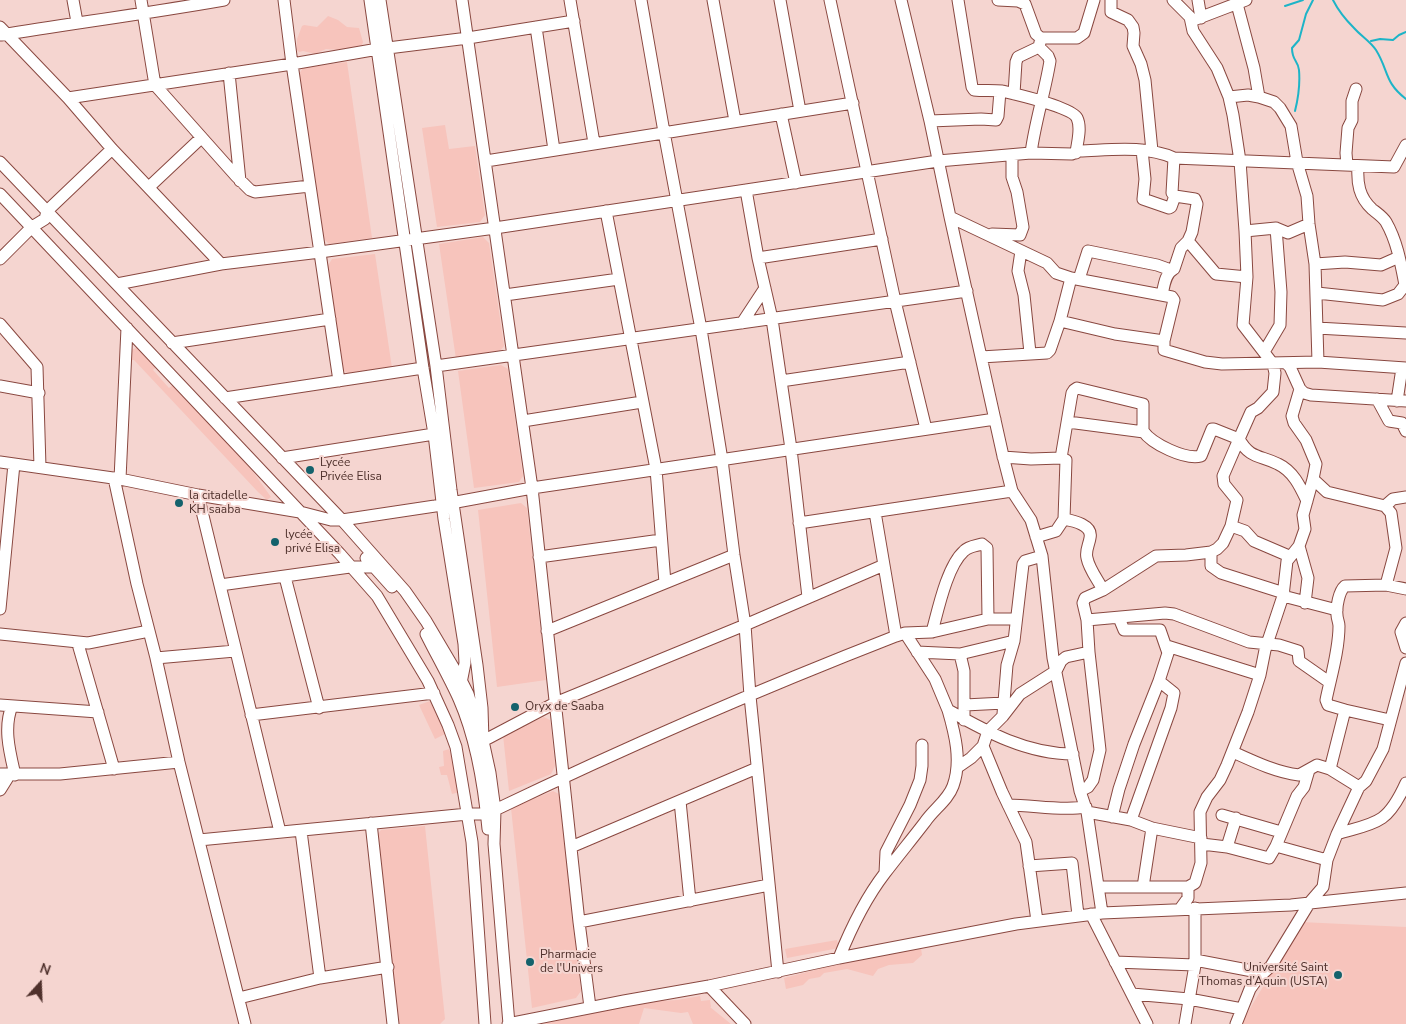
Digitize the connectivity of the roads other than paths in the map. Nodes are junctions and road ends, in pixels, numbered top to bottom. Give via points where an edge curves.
1 (74, 0) edge
2 (142, 0) edge
3 (224, 0) edge
4 (284, 0) edge
5 (370, 0) edge
6 (380, 0) edge
7 (462, 0) edge
8 (570, 0) edge
9 (641, 0) edge
10 (715, 0) edge
11 (780, 0) edge
12 (830, 0) edge
13 (901, 0) edge
14 (958, 0) edge
15 (998, 0) edge
16 (1094, 0) edge
17 (1111, 0) edge
18 (1172, 0) edge
19 (1198, 0) edge
20 (1241, 2) edge
21 (144, 14) junction
22 (1196, 20) junction
23 (77, 22) junction
24 (574, 22) junction
25 (536, 27) junction
26 (2, 32) edge
27 (468, 38) junction
28 (1040, 42) junction
29 (383, 49) junction
30 (292, 64) junction
31 (229, 73) junction
32 (155, 86) junction
33 (1356, 89) dead end
34 (1000, 91) junction
35 (1014, 94) junction
36 (1229, 97) junction
37 (1259, 97) junction
38 (68, 98) junction
39 (1042, 101) junction
40 (852, 103) junction
41 (800, 111) junction
42 (781, 114) junction
43 (930, 121) junction
44 (735, 122) junction
45 (664, 132) junction
46 (202, 138) junction
47 (594, 144) junction
48 (1406, 145) edge
49 (112, 149) junction
50 (554, 150) junction
51 (1147, 150) junction
52 (1031, 152) junction
53 (1076, 153) junction
54 (1012, 154) junction
55 (1174, 158) junction
56 (486, 161) junction
57 (938, 161) junction
58 (1240, 161) junction
59 (0, 162) edge
60 (1297, 162) junction
61 (1353, 166) junction
62 (0, 172) edge
63 (868, 172) junction
64 (240, 181) junction
65 (796, 183) junction
66 (310, 186) junction
67 (149, 187) junction
68 (746, 190) junction
69 (0, 194) edge
70 (1175, 196) junction
71 (677, 200) junction
72 (606, 211) junction
73 (46, 215) junction
74 (950, 217) junction
75 (1309, 224) junction
76 (32, 227) junction
77 (495, 228) junction
78 (1276, 228) junction
79 (1245, 231) junction
80 (986, 234) junction
81 (410, 239) junction
82 (882, 239) junction
83 (1188, 241) junction
84 (1021, 251) junction
85 (320, 252) junction
86 (1399, 257) junction
87 (758, 258) junction
88 (0, 259) edge
89 (222, 264) junction
90 (1316, 264) junction
91 (1171, 270) junction
92 (1247, 277) junction
93 (1075, 278) junction
94 (619, 279) junction
95 (117, 284) junction
96 (765, 288) junction
97 (967, 291) junction
98 (1317, 293) junction
99 (505, 295) junction
100 (1162, 295) junction
101 (895, 301) junction
102 (330, 319) junction
103 (772, 319) junction
104 (1060, 320) junction
105 (742, 323) junction
106 (0, 324) edge
107 (127, 328) junction
108 (1317, 328) junction
109 (701, 329) junction
110 (1406, 333) edge
111 (630, 339) junction
112 (1164, 341) junction
113 (172, 342) junction
114 (1264, 352) junction
115 (1030, 353) junction
116 (513, 356) junction
117 (981, 357) junction
118 (910, 362) junction
119 (1318, 362) junction
120 (1286, 363) junction
121 (1273, 364) junction
122 (436, 366) junction
123 (423, 368) junction
124 (1404, 368) edge
125 (781, 381) junction
126 (339, 382) junction
127 (0, 386) edge
128 (1300, 389) junction
129 (39, 393) junction
130 (225, 398) junction
131 (1377, 399) junction
132 (1402, 401) edge
133 (642, 402) junction
134 (995, 419) junction
135 (523, 421) junction
136 (1068, 422) junction
137 (926, 429) junction
138 (1406, 431) edge
139 (1144, 432) junction
140 (434, 434) junction
141 (1239, 439) junction
142 (791, 449) junction
143 (1003, 457) junction
144 (282, 458) junction
145 (1060, 458) junction
146 (722, 460) junction
147 (0, 462) edge
148 (14, 464) junction
149 (40, 467) junction
150 (656, 469) junction
151 (117, 479) junction
152 (1314, 479) junction
153 (532, 488) junction
154 (1012, 491) junction
155 (198, 495) junction
156 (1406, 497) edge
157 (1307, 501) junction
158 (448, 504) junction
159 (1385, 506) junction
160 (300, 512) junction
161 (875, 512) junction
162 (1064, 519) junction
163 (336, 520) junction
164 (799, 523) junction
165 (1231, 526) junction
166 (1036, 536) junction
167 (661, 540) junction
168 (1299, 546) junction
169 (1211, 552) junction
170 (734, 555) junction
171 (1042, 556) junction
172 (1289, 556) junction
173 (539, 558) junction
174 (884, 565) junction
175 (350, 567) junction
176 (374, 567) junction
177 (285, 577) junction
178 (664, 583) junction
179 (220, 585) junction
180 (1386, 585) junction
181 (1406, 589) edge
182 (1104, 590) junction
183 (1284, 594) junction
184 (808, 597) junction
185 (1305, 603) junction
186 (0, 608) edge
187 (1337, 610) junction
188 (1016, 618) junction
189 (1119, 618) junction
190 (988, 619) junction
191 (1087, 620) junction
192 (1406, 624) edge
193 (745, 625) junction
194 (149, 631) junction
195 (547, 631) junction
196 (932, 632) junction
197 (0, 634) edge
198 (900, 635) junction
199 (1014, 641) junction
200 (78, 644) junction
201 (1267, 644) junction
202 (1167, 646) junction
203 (1406, 648) edge
204 (236, 651) junction
205 (917, 652) junction
206 (1089, 652) junction
207 (960, 654) junction
208 (156, 658) junction
209 (1406, 663) edge
210 (1056, 672) junction
211 (1260, 675) junction
212 (1159, 681) junction
213 (1329, 682) junction
214 (458, 685) junction
215 (434, 694) junction
216 (750, 696) junction
217 (555, 703) junction
218 (1004, 703) junction
219 (0, 705) edge
220 (965, 705) junction
221 (12, 706) junction
222 (319, 708) junction
223 (948, 710) junction
224 (1345, 710) junction
225 (98, 712) junction
226 (251, 715) junction
227 (1003, 716) junction
228 (964, 720) junction
229 (1390, 720) junction
230 (988, 732) junction
231 (482, 741) junction
232 (922, 745) dead end
233 (984, 746) junction
234 (1233, 752) junction
235 (1072, 754) junction
236 (179, 762) junction
237 (958, 767) junction
238 (757, 768) junction
239 (114, 769) junction
240 (1330, 769) junction
241 (1309, 770) junction
242 (8, 775) edge
243 (563, 777) junction
244 (1406, 783) edge
245 (1359, 787) junction
246 (0, 790) edge
247 (1080, 790) junction
248 (680, 801) junction
249 (1008, 805) junction
250 (1087, 810) junction
251 (491, 812) junction
252 (468, 814) junction
253 (1222, 815) dead end
254 (1112, 817) junction
255 (1236, 818) junction
256 (1131, 820) junction
257 (371, 823) junction
258 (1152, 828) junction
259 (301, 830) junction
260 (280, 832) junction
261 (1281, 832) junction
262 (1337, 834) junction
263 (199, 840) junction
264 (1202, 841) junction
265 (1276, 846) junction
266 (1227, 847) junction
267 (571, 848) junction
268 (1327, 860) junction
269 (1029, 866) junction
270 (885, 873) junction
271 (769, 885) junction
272 (1099, 887) junction
273 (1143, 887) junction
274 (1188, 887) junction
275 (1406, 893) edge
276 (690, 901) junction
277 (1310, 902) junction
278 (1195, 908) junction
279 (1180, 909) junction
280 (1096, 914) junction
281 (1078, 915) junction
282 (1038, 921) junction
283 (579, 922) junction
284 (839, 958) junction
285 (1115, 962) junction
286 (1195, 963) junction
287 (388, 967) junction
288 (778, 972) junction
289 (1262, 974) junction
290 (320, 978) junction
291 (709, 986) junction
292 (1132, 994) junction
293 (239, 998) junction
294 (1189, 999) junction
295 (590, 1008) junction
296 (1242, 1009) junction
297 (246, 1024) edge
298 (394, 1024) edge
299 (485, 1024) edge
300 (502, 1024) edge
301 (509, 1024) edge
302 (745, 1024) edge
303 (1147, 1024) edge
304 (1185, 1024) edge
305 (1236, 1024) edge

1 - 23 street
2 - 21 street
3 - 21 street
4 - 30 street
5 - 29 street
6 - 29 street
7 - 27 street
8 - 24 street
9 - 45 street
10 - 44 street
11 - 41 street
12 - 40 street
13 - 43 street
14 - 34 street via 972,87 974,90
15 - 28 street via 1025,4
16 - 28 street via 1082,35
17 - 51 street via 1111,12 1128,20 1134,33 1133,46 1144,80
18 - 22 street
19 - 22 street
20 - 22 street
20 - 37 street
21 - 23 street
21 - 32 street
22 - 36 street via 1193,31 1217,68
23 - 26 street
24 - 25 street
24 - 47 street
25 - 27 street
25 - 50 street
26 - 38 street
27 - 29 street
27 - 56 street
28 - 35 street via 1018,57
28 - 39 street via 1050,61
29 - 30 street
29 - 81 street
30 - 31 street
30 - 66 street
31 - 32 street
31 - 64 street
32 - 38 street
32 - 46 street
33 - 61 street via 1346,153
34 - 35 street
34 - 43 street via 996,120
35 - 39 street
36 - 37 street
36 - 58 street
37 - 60 street via 1274,102 1287,119 1293,133
38 - 49 street
39 - 52 street
39 - 53 street via 1077,117
40 - 41 street
40 - 63 street
41 - 42 street
42 - 44 street
42 - 65 street
43 - 57 street
44 - 45 street
45 - 47 street
45 - 71 street
46 - 64 street
46 - 67 street
47 - 50 street
48 - 61 street via 1394,167
49 - 67 street
49 - 73 street
50 - 56 street
51 - 53 street
51 - 55 street
51 - 70 street via 1144,199 1171,208
52 - 53 street
52 - 54 street
54 - 57 street
54 - 80 street via 1012,177 1022,232 1020,235
55 - 58 street
55 - 70 street via 1172,190
56 - 77 street
57 - 63 street
57 - 74 street
58 - 60 street
58 - 79 street
59 - 73 street
60 - 61 street
60 - 75 street via 1307,196
61 - 86 street via 1364,202 1385,219
62 - 73 street
63 - 65 street
63 - 82 street
64 - 66 street via 255,192
65 - 68 street
66 - 85 street
67 - 89 street
68 - 71 street
68 - 87 street
69 - 76 street
70 - 83 street via 1197,200
71 - 72 street
71 - 109 street
72 - 77 street
72 - 94 street
73 - 76 street
73 - 95 street
73 - 163 street
74 - 80 street
74 - 97 street
75 - 78 street via 1288,233
75 - 90 street
76 - 88 street
76 - 107 street
77 - 81 street
77 - 99 street
78 - 79 street
78 - 114 street via 1280,325
79 - 92 street
80 - 84 street
81 - 85 street
81 - 122 street
81 - 123 street
82 - 87 street
82 - 101 street
83 - 91 street
83 - 92 street via 1216,274
84 - 93 street via 1047,263 1056,273
84 - 115 street via 1018,271
85 - 89 street
85 - 102 street
86 - 90 street via 1381,264
86 - 98 street via 1405,285 1393,298 1383,300
87 - 96 street
89 - 95 street
90 - 98 street
91 - 93 street via 1088,251
91 - 100 street
92 - 114 street via 1243,325
93 - 100 street
93 - 104 street
94 - 99 street
94 - 111 street
95 - 113 street
96 - 103 street
96 - 105 street
97 - 101 street
97 - 117 street
98 - 108 street
99 - 116 street
100 - 112 street via 1174,300
101 - 103 street
101 - 118 street
102 - 113 street
102 - 126 street
103 - 105 street
103 - 125 street
104 - 112 street via 1115,334
104 - 115 street via 1049,352
105 - 109 street
106 - 129 street via 37,366
107 - 151 street
107 - 160 street
108 - 110 street
108 - 119 street
109 - 111 street
109 - 146 street
111 - 116 street
111 - 133 street
112 - 121 street via 1164,350 1205,362
113 - 130 street
114 - 121 street
115 - 117 street
116 - 122 street
116 - 135 street
117 - 134 street
118 - 125 street
118 - 137 street
119 - 120 street
119 - 124 street
120 - 121 street
120 - 128 street
121 - 141 street via 1273,392 1251,412
122 - 158 street
123 - 126 street
123 - 140 street
124 - 132 street
125 - 142 street
126 - 130 street
127 - 129 street
128 - 131 street via 1311,395
128 - 152 street via 1292,416 1316,464
129 - 149 street
130 - 144 street
131 - 132 street
131 - 138 street via 1390,421 1402,424
133 - 135 street
133 - 150 street
134 - 137 street
134 - 143 street
135 - 153 street
136 - 139 street
136 - 139 street via 1072,393 1076,388 1143,404
136 - 145 street
137 - 142 street
139 - 141 street via 1166,448 1196,457 1202,454 1213,429
140 - 144 street
140 - 158 street
141 - 157 street via 1249,453 1287,470
141 - 165 street via 1223,476 1224,484 1237,500
142 - 146 street
142 - 164 street
143 - 145 street
143 - 154 street
144 - 163 street
145 - 162 street via 1067,462
146 - 150 street
146 - 170 street
147 - 148 street
148 - 149 street
148 - 186 street
149 - 151 street
150 - 153 street
150 - 167 street
151 - 155 street
151 - 194 street
152 - 157 street
152 - 159 street via 1327,492
153 - 158 street
153 - 173 street
154 - 161 street
154 - 166 street via 1031,520
155 - 160 street
155 - 179 street
156 - 159 street via 1393,499
157 - 168 street via 1303,515 1305,529
158 - 163 street
158 - 214 street via 464,644 465,663
158 - 231 street via 477,665
159 - 180 street via 1392,512 1396,548
160 - 163 street
160 - 175 street
161 - 164 street
161 - 174 street
162 - 166 street via 1056,531
162 - 182 street via 1076,521 1088,529 1088,565
163 - 176 street
163 - 214 street via 405,592 426,621
164 - 184 street
165 - 169 street via 1221,547
165 - 172 street via 1245,531 1254,541
166 - 171 street
167 - 173 street
167 - 178 street
168 - 172 street
168 - 185 street via 1308,578
169 - 182 street via 1156,556
169 - 183 street via 1211,566 1221,573
170 - 178 street
170 - 193 street
171 - 188 street via 1023,564
171 - 210 street
172 - 183 street
173 - 195 street
174 - 184 street
174 - 198 street
175 - 176 street
175 - 177 street
175 - 215 street via 377,596
176 - 214 street via 422,627
177 - 179 street
177 - 222 street
178 - 195 street
179 - 204 street
180 - 181 street
180 - 187 street via 1345,586
182 - 191 street via 1083,600
183 - 185 street
183 - 201 street
184 - 193 street
185 - 187 street
187 - 213 street via 1339,624
188 - 190 street
188 - 199 street
189 - 191 street
189 - 201 street via 1174,614 1249,642
189 - 202 street via 1124,630 1160,630
190 - 196 street
190 - 196 street via 987,548 982,544 964,550 950,572
191 - 206 street
192 - 203 street via 1402,632
193 - 216 street
193 - 217 street
194 - 200 street
194 - 208 street
195 - 217 street
196 - 198 street
197 - 200 street
198 - 205 street
198 - 216 street
199 - 207 street
199 - 218 street via 1007,665
200 - 225 street
201 - 211 street
201 - 213 street via 1298,651 1299,661
202 - 211 street
202 - 212 street via 1168,653
204 - 208 street
204 - 226 street
205 - 207 street
205 - 223 street via 935,679
206 - 210 street via 1066,657
206 - 247 street via 1100,750 1093,780
207 - 220 street
208 - 236 street
209 - 229 street
210 - 227 street via 1020,694
210 - 235 street
211 - 234 street
212 - 254 street via 1134,744
212 - 256 street via 1174,693 1171,708
213 - 224 street via 1326,702
214 - 231 street
214 - 251 street
215 - 222 street
215 - 252 street via 456,747
216 - 238 street
216 - 243 street
217 - 231 street
217 - 243 street
218 - 220 street
218 - 227 street
219 - 221 street
220 - 228 street
221 - 225 street
221 - 242 street via 7,726
222 - 226 street
223 - 228 street
223 - 237 street
224 - 229 street
224 - 240 street
225 - 239 street
226 - 260 street
227 - 230 street
228 - 230 street
229 - 245 street via 1383,748
230 - 233 street
230 - 235 street via 1033,750
231 - 251 street via 490,773
232 - 270 street via 920,780 886,852
233 - 237 street
233 - 249 street
234 - 241 street via 1287,774 1299,775
234 - 264 street via 1200,812
235 - 247 street
236 - 239 street
236 - 263 street
237 - 270 street via 948,796
238 - 248 street
238 - 271 street
239 - 242 street
240 - 241 street via 1317,765
240 - 245 street
241 - 261 street
242 - 246 street
243 - 251 street
243 - 267 street
244 - 262 street via 1383,818
245 - 262 street
247 - 250 street
248 - 267 street
248 - 276 street
249 - 250 street
249 - 269 street via 1026,842
250 - 254 street
250 - 272 street
251 - 252 street
251 - 300 street
251 - 301 street
252 - 257 street
252 - 299 street
253 - 255 street
254 - 256 street
255 - 261 street
255 - 266 street
256 - 258 street
257 - 259 street
257 - 287 street
258 - 264 street
258 - 273 street
259 - 260 street
259 - 290 street
260 - 263 street
261 - 265 street
262 - 268 street
263 - 293 street
264 - 266 street
264 - 274 street via 1198,877
265 - 266 street via 1269,858
265 - 268 street
267 - 283 street
268 - 277 street via 1323,887
269 - 281 street via 1072,863
269 - 282 street
270 - 284 street via 866,901
271 - 276 street
271 - 288 street
272 - 273 street
272 - 280 street
273 - 274 street
274 - 279 street via 1188,898
275 - 277 street
276 - 283 street
277 - 278 street
277 - 289 street via 1271,966
278 - 279 street
278 - 286 street
279 - 280 street
280 - 281 street
280 - 285 street
281 - 282 street
282 - 284 street
283 - 295 street
284 - 288 street
285 - 286 street
285 - 292 street
286 - 289 street
286 - 294 street
287 - 290 street
287 - 298 street
288 - 291 street
289 - 296 street via 1250,989
290 - 293 street
291 - 295 street
291 - 302 street
292 - 294 street
292 - 303 street
293 - 297 street
294 - 296 street
294 - 304 street
295 - 301 street
296 - 305 street

